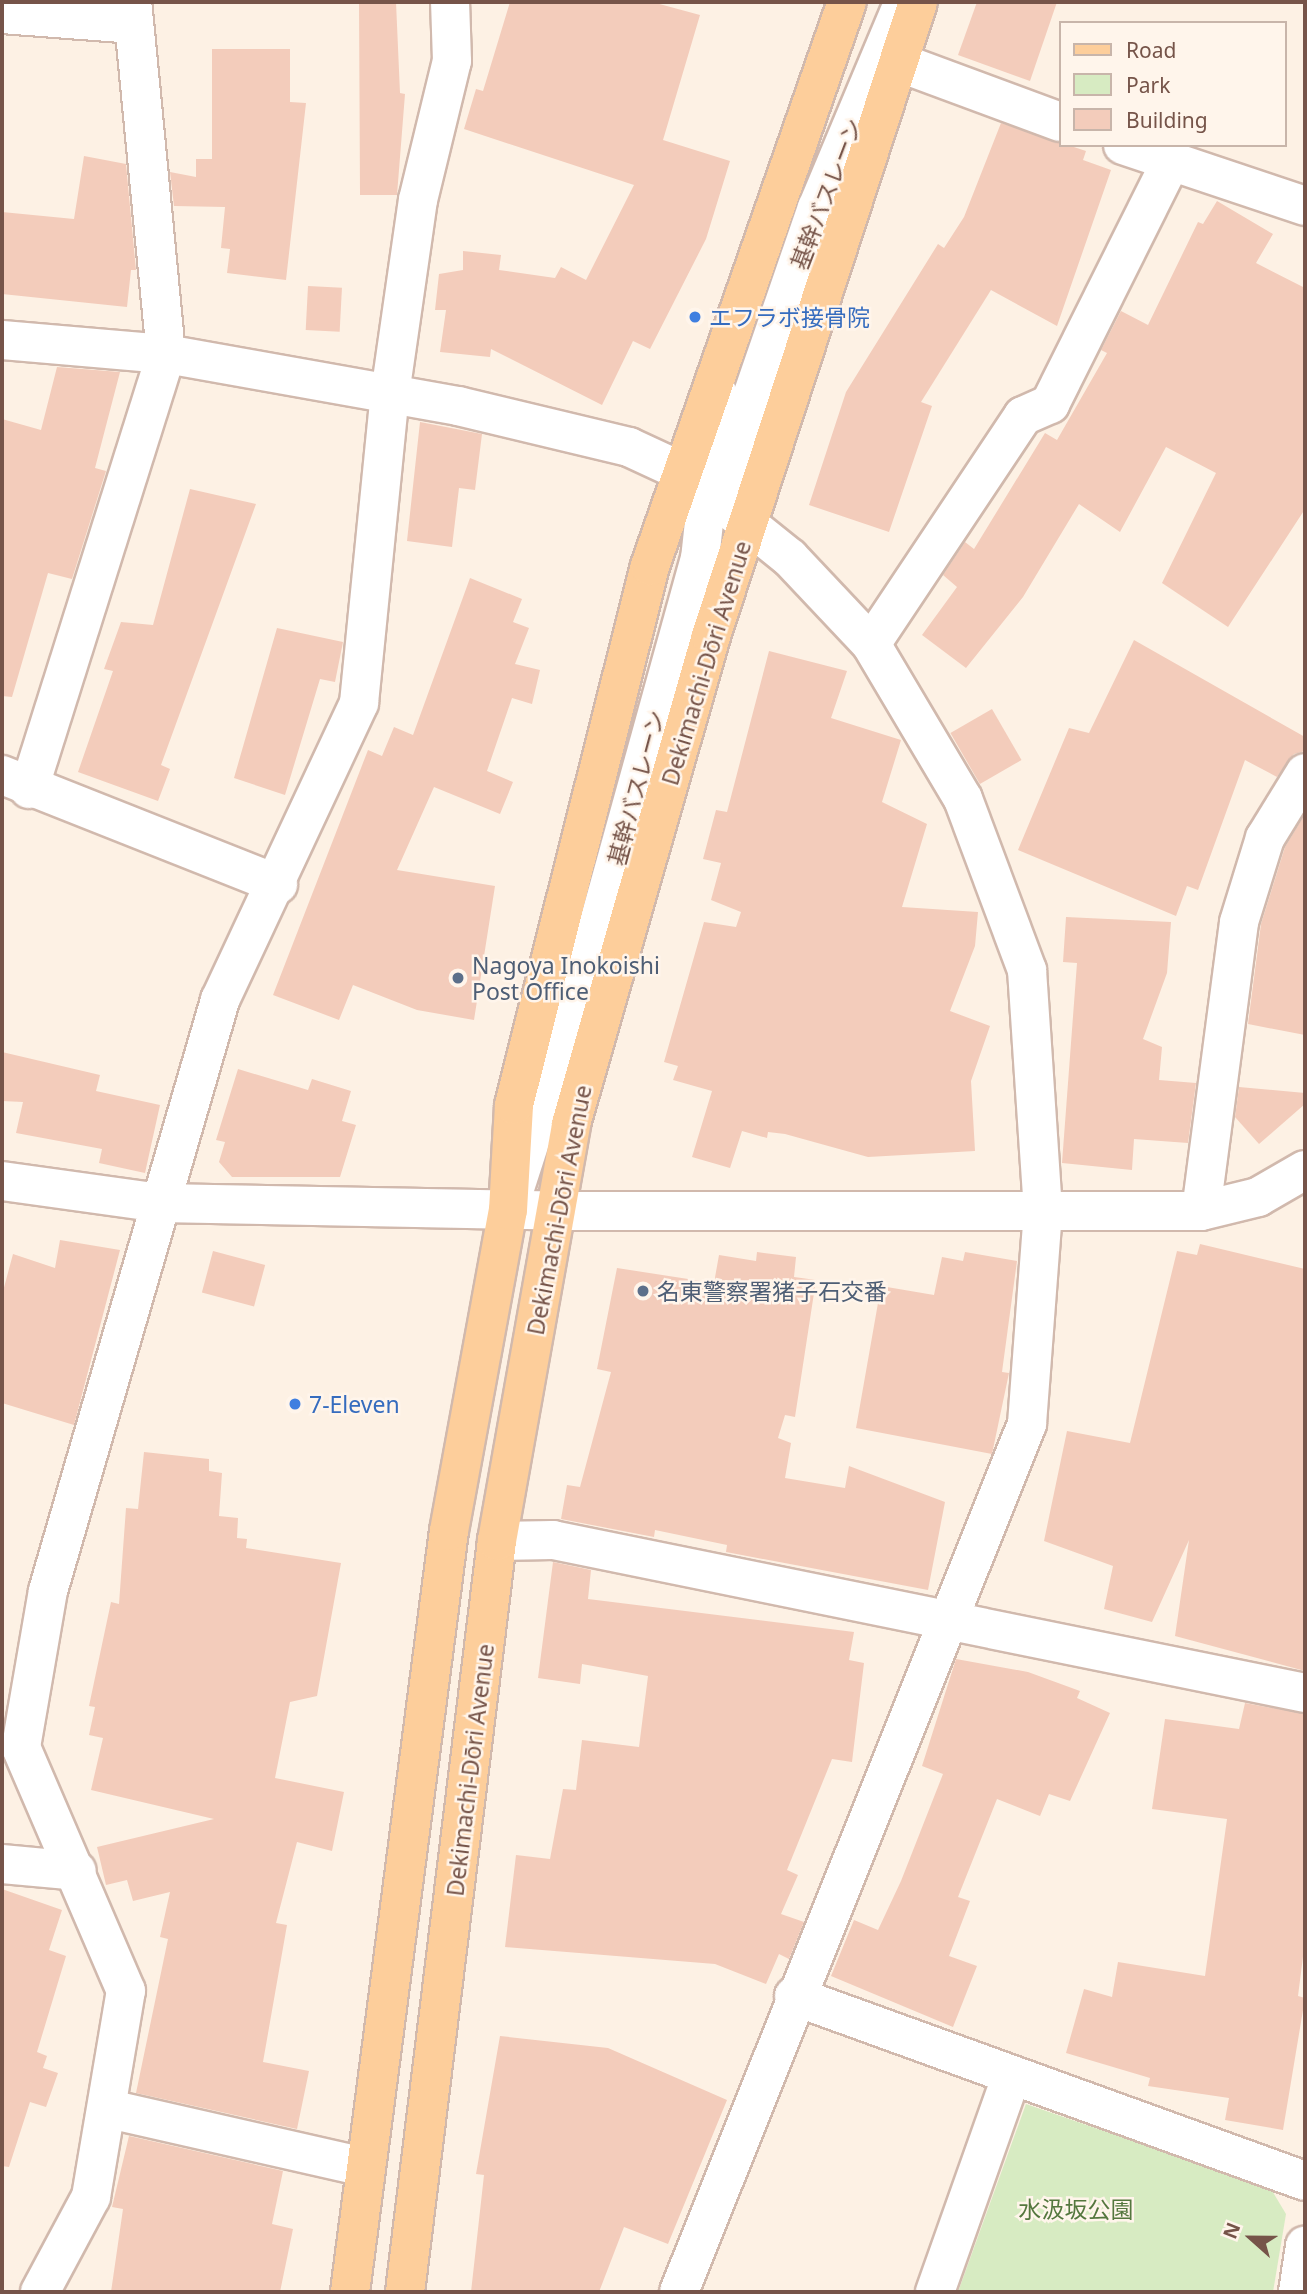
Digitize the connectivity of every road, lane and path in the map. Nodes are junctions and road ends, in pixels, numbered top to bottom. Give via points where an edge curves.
1 (450, 2) edge
2 (847, 2) edge
3 (904, 2) edge
4 (918, 2) edge
5 (133, 13) edge
6 (2, 14) edge
7 (898, 62) junction
8 (1058, 121) edge
9 (1128, 147) edge
10 (1170, 163) junction
11 (1305, 206) edge
12 (2, 340) edge
13 (166, 354) junction
14 (390, 394) junction
15 (718, 497) junction
16 (871, 644) junction
17 (1305, 773) edge
18 (15, 782) edge
19 (278, 884) junction
20 (1305, 1170) edge
21 (2, 1181) edge
22 (160, 1203) junction
23 (557, 1208) junction
24 (508, 1210) junction
25 (1044, 1211) junction
26 (1201, 1211) junction
27 (497, 1541) junction
28 (946, 1616) junction
29 (1305, 1693) edge
30 (2, 1864) edge
31 (76, 1871) junction
32 (794, 1996) junction
33 (1012, 2075) junction
34 (108, 2109) junction
35 (365, 2167) junction
36 (1305, 2181) edge
37 (1305, 2246) edge
38 (40, 2292) edge
39 (350, 2292) edge
40 (405, 2292) edge
41 (679, 2292) edge
42 (934, 2292) edge
43 (1298, 2292) edge

1 - 14 street via 452,61 418,200
2 - 15 main road, Dekimachi-Dōri Avenue via 723,358
3 - 15 street, 基幹バスレーン via 817,208
4 - 7 main road, Dekimachi-Dōri Avenue
5 - 6 street
5 - 13 street
7 - 8 street
7 - 15 main road, Dekimachi-Dōri Avenue
9 - 10 street
10 - 11 street
10 - 16 street via 1050,404 1023,416
12 - 13 street
13 - 14 street
13 - 18 street
14 - 15 street via 629,447
14 - 19 street via 359,703
15 - 16 street
15 - 23 main road, Dekimachi-Dōri Avenue via 711,636 571,1124
15 - 24 main road, Dekimachi-Dōri Avenue via 624,652 517,1092
16 - 25 street via 963,799 1027,970
17 - 26 street via 1265,838 1238,922
18 - 19 street
19 - 22 street via 220,1000
20 - 26 street via 1258,1197
21 - 22 street
22 - 24 street
22 - 31 street via 48,1591 21,1747
23 - 24 street
23 - 25 street
23 - 27 main road, Dekimachi-Dōri Avenue
24 - 35 main road, Dekimachi-Dōri Avenue via 449,1531
25 - 26 street
25 - 28 street via 1027,1424
27 - 28 street via 553,1540
27 - 40 main road, Dekimachi-Dōri Avenue
28 - 29 street
28 - 32 street
30 - 31 street
31 - 34 street via 126,1991
32 - 33 street
32 - 41 street
33 - 36 street
33 - 42 street
34 - 35 street
34 - 38 street via 91,2197
35 - 39 main road, Dekimachi-Dōri Avenue
37 - 43 street

